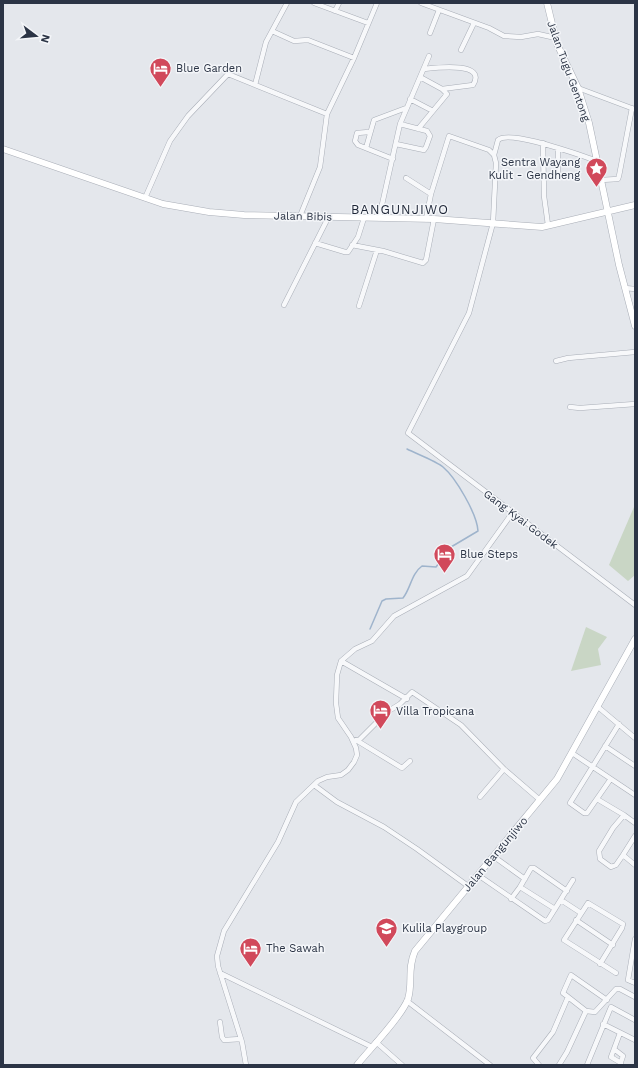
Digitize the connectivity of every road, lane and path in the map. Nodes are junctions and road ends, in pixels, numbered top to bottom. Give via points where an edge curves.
1 (287, 3) edge
2 (314, 3) edge
3 (338, 3) edge
4 (377, 3) edge
5 (421, 3) edge
6 (547, 3) edge
7 (439, 10) junction
8 (335, 11) junction
9 (474, 22) junction
10 (368, 23) junction
11 (272, 30) junction
12 (430, 33) dead end
13 (556, 38) junction
14 (461, 50) dead end
15 (429, 56) dead end
16 (354, 58) junction
17 (424, 69) junction
18 (420, 77) junction
19 (255, 85) junction
20 (578, 88) junction
21 (442, 89) junction
22 (410, 99) junction
23 (406, 108) junction
24 (634, 109) edge
25 (433, 111) junction
26 (327, 114) junction
27 (400, 124) junction
28 (418, 128) junction
29 (370, 132) junction
30 (543, 143) junction
31 (396, 144) junction
32 (366, 148) junction
33 (558, 148) junction
34 (3, 149) edge
35 (494, 156) junction
36 (393, 159) junction
37 (595, 160) junction
38 (558, 172) dead end
39 (406, 178) dead end
40 (601, 180) junction
41 (431, 194) junction
42 (145, 198) junction
43 (635, 205) edge
44 (607, 210) junction
45 (300, 216) junction
46 (329, 216) junction
47 (364, 218) junction
48 (379, 218) junction
49 (426, 220) junction
50 (434, 220) junction
51 (493, 223) junction
52 (548, 225) junction
53 (315, 243) junction
54 (352, 245) junction
55 (377, 250) junction
56 (625, 288) junction
57 (635, 289) edge
58 (284, 305) dead end
59 (359, 306) dead end
60 (635, 326) edge
61 (635, 352) edge
62 (556, 361) dead end
63 (635, 404) edge
64 (570, 407) dead end
65 (513, 512) junction
66 (635, 605) edge
67 (635, 639) edge
68 (341, 661) junction
69 (407, 699) junction
70 (598, 707) junction
71 (619, 724) junction
72 (351, 737) junction
73 (635, 738) edge
74 (358, 741) junction
75 (605, 746) junction
76 (572, 753) junction
77 (410, 760) dead end
78 (635, 766) edge
79 (591, 767) junction
80 (504, 769) junction
81 (610, 780) junction
82 (314, 785) junction
83 (635, 795) edge
84 (480, 798) dead end
85 (597, 799) junction
86 (540, 800) junction
87 (624, 815) junction
88 (635, 823) edge
89 (635, 836) edge
90 (623, 855) junction
91 (493, 856) junction
92 (635, 865) edge
93 (478, 875) junction
94 (525, 879) junction
95 (573, 880) dead end
96 (468, 886) junction
97 (520, 887) junction
98 (567, 891) junction
99 (511, 899) junction
100 (561, 900) junction
101 (555, 910) junction
102 (581, 913) junction
103 (576, 920) junction
104 (635, 940) edge
105 (613, 945) junction
106 (633, 961) edge
107 (600, 964) junction
108 (220, 973) junction
109 (616, 973) dead end
110 (635, 983) edge
111 (568, 997) junction
112 (635, 997) edge
113 (607, 1000) junction
114 (407, 1001) junction
115 (586, 1011) junction
116 (635, 1020) edge
117 (220, 1022) dead end
118 (603, 1024) junction
119 (620, 1033) junction
120 (241, 1039) junction
121 (635, 1040) edge
122 (374, 1045) junction
123 (614, 1049) junction
124 (620, 1064) edge
125 (246, 1065) edge
126 (357, 1065) edge
127 (402, 1065) edge
128 (490, 1065) edge
129 (539, 1065) edge
130 (559, 1065) edge
131 (587, 1065) edge

1 - 11 street
2 - 8 street
3 - 8 street
4 - 10 street
5 - 7 street
6 - 13 main road, Jalan Tugu Gentong
7 - 9 street
7 - 12 street
8 - 10 street
9 - 13 street via 504,36 538,34
9 - 14 street
10 - 16 street
11 - 16 street via 294,41 308,40
11 - 19 street via 266,42
13 - 20 main road, Jalan Tugu Gentong
15 - 17 street
16 - 26 street
17 - 18 street
17 - 21 street via 471,69 473,72 473,85
18 - 21 street
18 - 22 street
19 - 26 street
19 - 42 street via 231,74 227,75 188,116 170,141
20 - 24 street
20 - 37 main road, Jalan Tugu Gentong via 589,123
21 - 25 street via 447,94
22 - 23 street
22 - 25 street
23 - 27 street
23 - 29 street via 374,120
24 - 40 street via 619,176
25 - 28 street
26 - 45 street via 320,167
27 - 28 street
27 - 31 street
28 - 31 street via 430,134 425,149
29 - 32 street
29 - 32 street via 360,132 355,138 358,145
30 - 33 street
30 - 35 street via 500,138
30 - 52 street via 544,196
31 - 36 street
32 - 36 street
33 - 37 street
33 - 38 street
34 - 42 main road, Jalan Bibis
35 - 41 street via 489,150 450,136
35 - 51 street via 496,163
36 - 48 street
37 - 40 main road, Jalan Tugu Gentong
39 - 41 street
40 - 44 main road, Jalan Tugu Gentong
41 - 49 street
42 - 45 main road, Jalan Bibis via 163,204 209,212
43 - 44 main road, Jalan Bibis
44 - 52 main road, Jalan Bibis
44 - 56 main road
45 - 46 main road, Jalan Bibis
46 - 47 main road, Jalan Bibis
46 - 53 street
47 - 48 main road, Jalan Bibis
47 - 54 street via 358,237
48 - 49 main road, Jalan Bibis
49 - 50 main road, Jalan Bibis
50 - 51 main road, Jalan Bibis
50 - 55 street via 426,260 423,263
51 - 52 main road, Jalan Bibis via 542,227
51 - 65 street, Gang Kyai Godek via 469,313 408,433
53 - 54 street via 345,252 348,252
53 - 58 street
54 - 55 street
55 - 59 street
56 - 57 street
56 - 60 main road
61 - 62 street
63 - 64 street
65 - 66 street, Gang Kyai Godek
65 - 68 street via 468,576 394,616 372,641 355,649
67 - 70 main road, Jalan Bangunjiwo
68 - 69 street
68 - 72 street via 337,675 336,703 338,718
69 - 74 street via 387,712
69 - 80 street via 412,692 462,725
70 - 71 street
70 - 76 main road, Jalan Bangunjiwo
71 - 73 street
71 - 75 street
72 - 74 street
72 - 82 street via 357,755 348,770 341,775 327,777
74 - 77 street via 402,768
75 - 78 street
75 - 79 street
76 - 79 street
76 - 86 main road, Jalan Bangunjiwo via 557,779
79 - 81 street
79 - 85 street via 570,803 586,814
80 - 84 street
80 - 86 street
81 - 83 street
81 - 85 street
82 - 96 street via 337,802 417,848
82 - 108 street via 296,802 278,842 224,930 217,956
85 - 87 street
86 - 91 main road, Jalan Bangunjiwo
87 - 88 street
87 - 90 street via 598,854 600,859 612,867
89 - 90 street
90 - 92 street
91 - 93 main road, Jalan Bangunjiwo
91 - 94 street
93 - 96 main road, Jalan Bangunjiwo
93 - 99 street
94 - 97 street
94 - 98 street via 531,868 534,868
95 - 98 street
96 - 114 main road, Jalan Bangunjiwo via 415,951 409,969
97 - 99 street
97 - 101 street
98 - 100 street
99 - 101 street via 545,921
100 - 101 street
100 - 102 street
102 - 103 street
102 - 105 street via 589,903 622,923
103 - 105 street
103 - 107 street via 564,940
104 - 106 street
105 - 107 street
106 - 110 street via 628,980
107 - 109 street
108 - 120 street
108 - 122 street
111 - 113 street via 563,992 572,975
111 - 115 street
111 - 129 street via 553,1032 532,1058
112 - 113 street via 618,989
113 - 115 street via 596,1012
114 - 122 main road
114 - 128 street
115 - 130 street
116 - 118 street via 612,1007
117 - 120 street via 224,1040
118 - 119 street
118 - 131 street
119 - 121 street
119 - 123 street
120 - 125 street
122 - 126 main road
122 - 127 street
123 - 124 street via 611,1057
123 - 124 street via 623,1055

